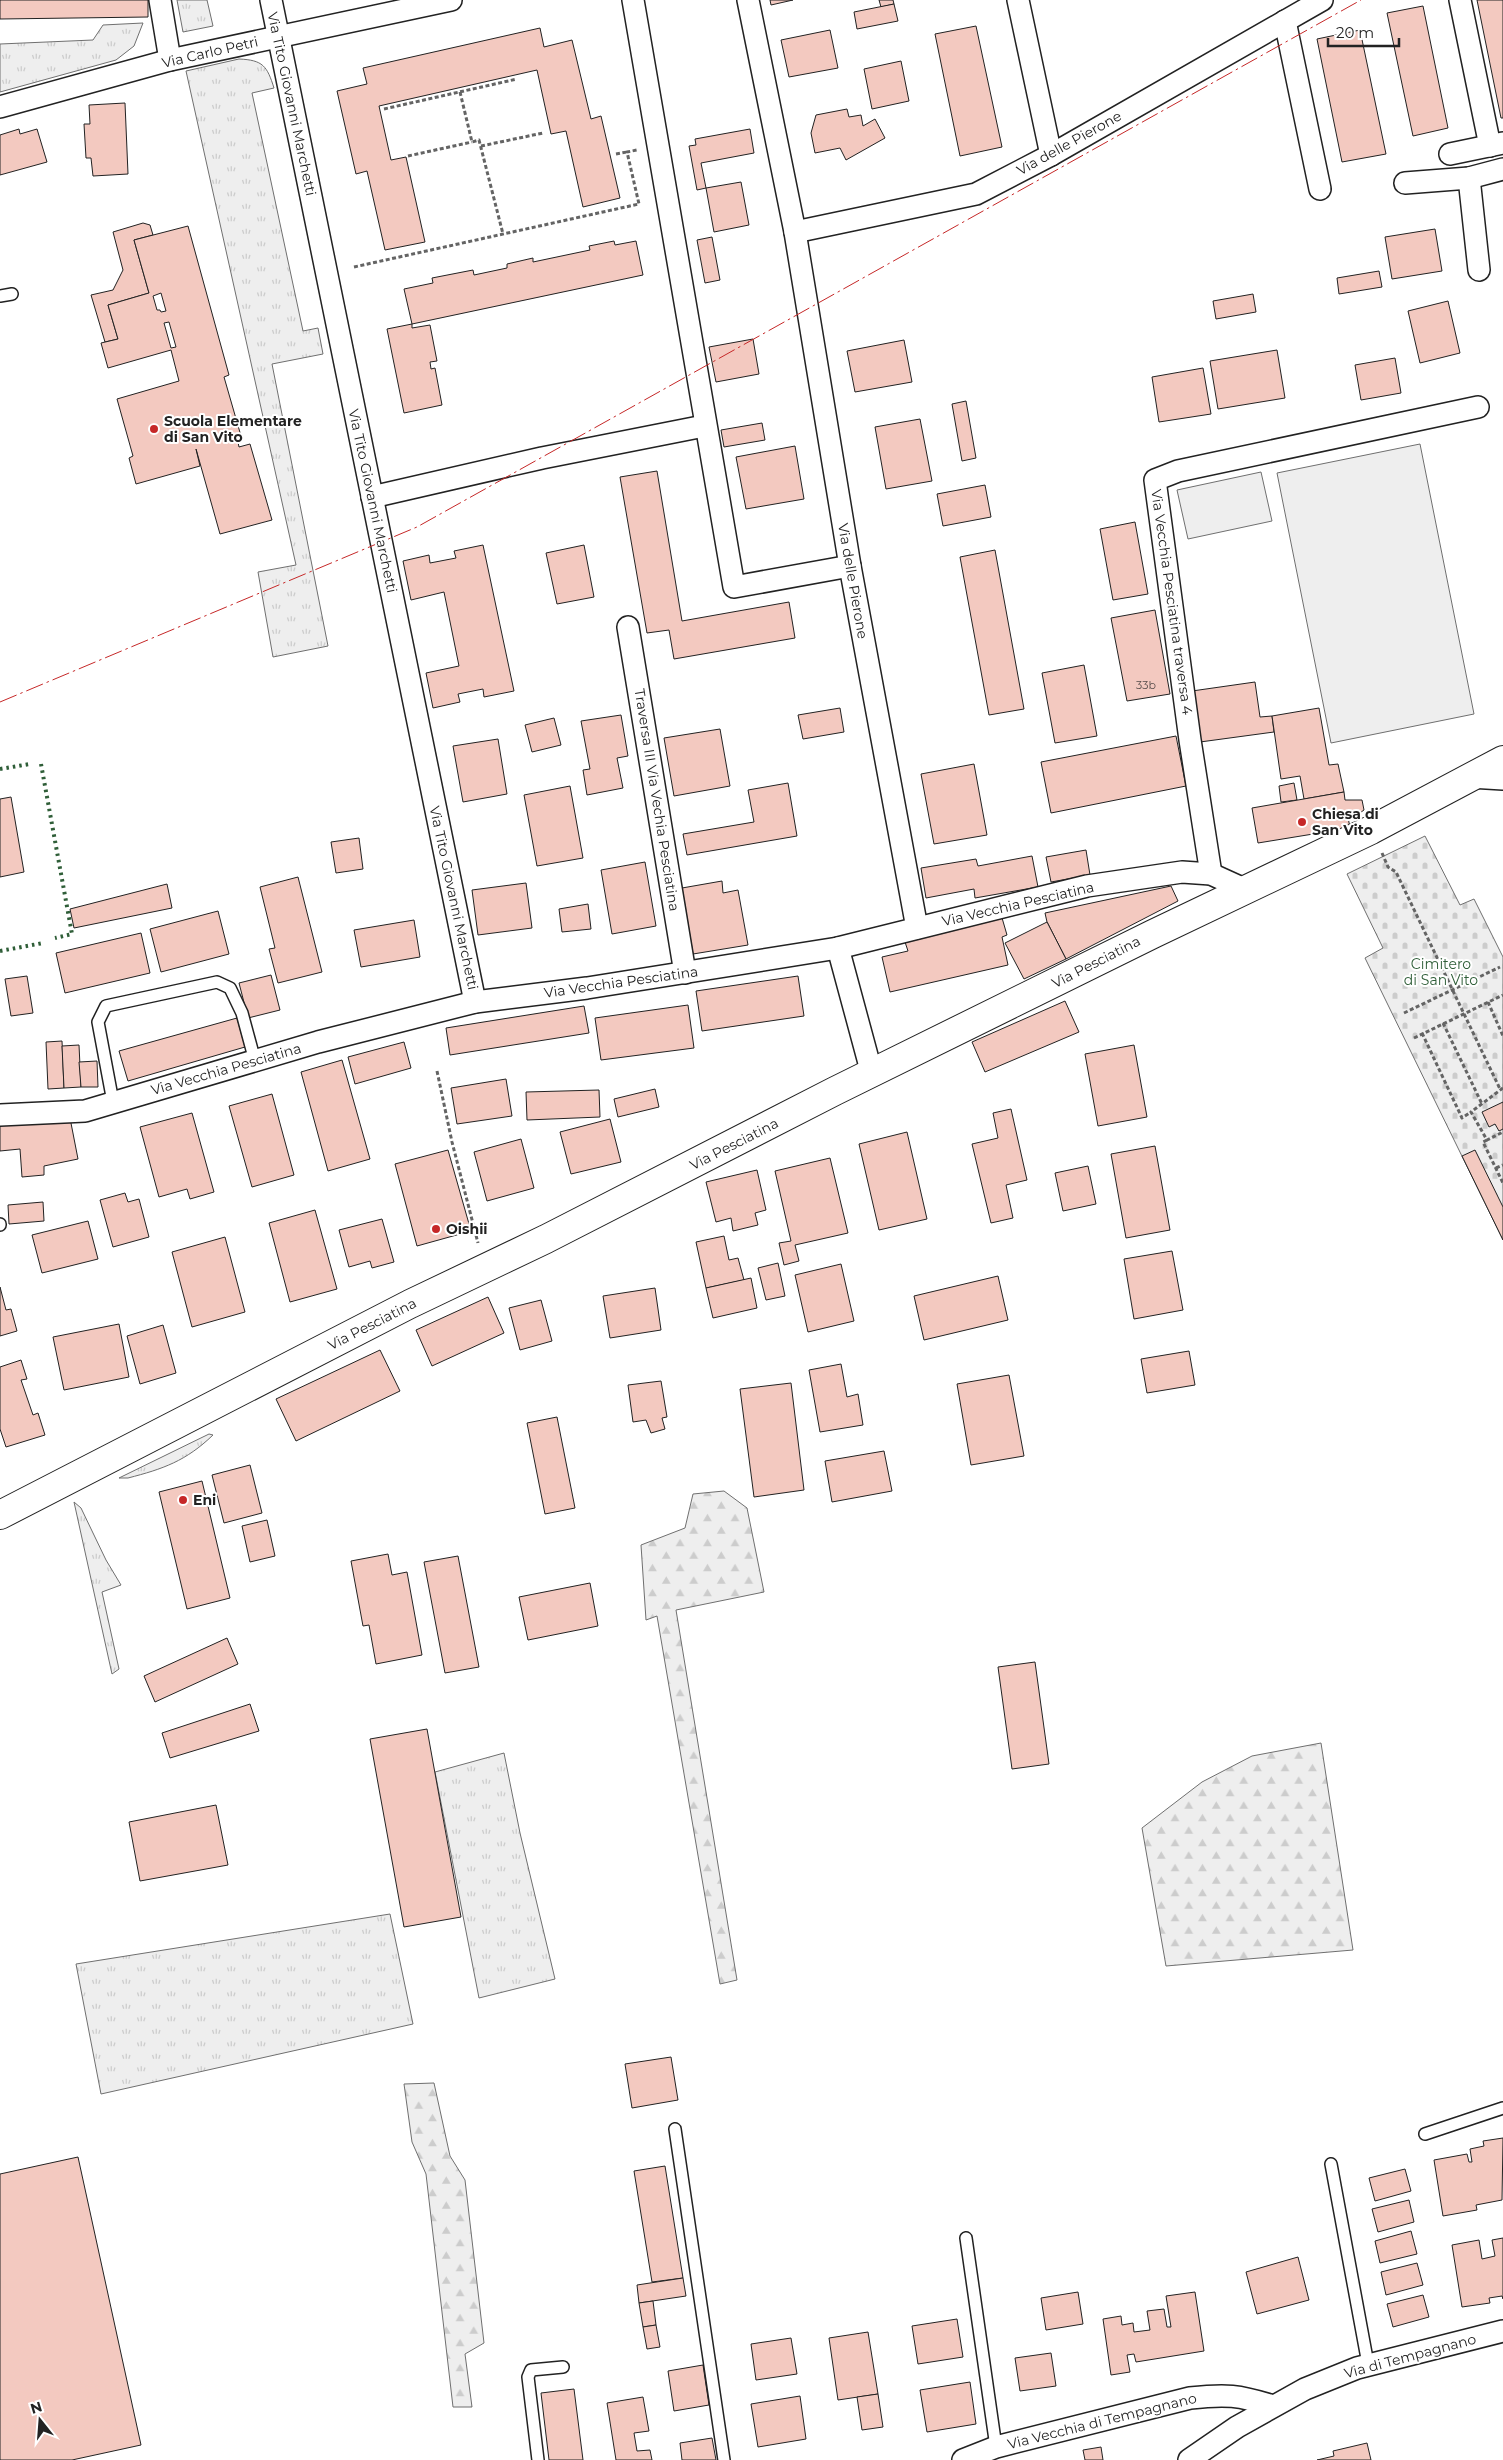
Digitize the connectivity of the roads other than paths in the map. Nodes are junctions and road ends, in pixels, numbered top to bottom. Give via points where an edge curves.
1 (160, 0) edge
2 (270, 0) edge
3 (451, 0) edge
4 (633, 0) edge
5 (748, 0) edge
6 (1018, 0) edge
7 (1322, 0) edge
8 (1460, 0) edge
9 (1285, 21) junction
10 (278, 36) junction
11 (170, 60) junction
12 (0, 107) edge
13 (1496, 144) edge
14 (1450, 154) dead end
15 (1051, 155) junction
16 (1503, 169) edge
17 (1469, 178) junction
18 (1405, 182) dead end
19 (1320, 189) dead end
20 (795, 232) junction
21 (1479, 270) dead end
22 (12, 294) dead end
23 (0, 296) edge
24 (1478, 407) dead end
25 (704, 426) junction
26 (372, 497) junction
27 (850, 566) junction
28 (628, 627) dead end
29 (1503, 760) edge
30 (1470, 777) junction
31 (1503, 779) edge
32 (1211, 874) junction
33 (1244, 890) junction
34 (917, 928) junction
35 (838, 948) junction
36 (685, 973) junction
37 (475, 1002) junction
38 (255, 1061) junction
39 (872, 1074) junction
40 (114, 1102) junction
41 (0, 1115) edge
42 (0, 1515) edge
43 (1503, 2108) edge
44 (675, 2129) dead end
45 (1425, 2134) dead end
46 (1331, 2164) dead end
47 (966, 2238) dead end
48 (1503, 2331) edge
49 (1368, 2364) junction
50 (563, 2366) dead end
51 (1273, 2406) junction
52 (996, 2446) junction
53 (538, 2460) edge
54 (724, 2460) edge
55 (963, 2460) edge
56 (1189, 2460) edge

1 - 11 street
2 - 10 street, Via Tito Giovanni Marchetti
3 - 10 street, Via Carlo Petri
4 - 25 street
5 - 20 street, Via delle Pierone
6 - 15 street
7 - 9 street, Via delle Pierone
8 - 13 street
9 - 15 street, Via delle Pierone
9 - 19 street
10 - 11 street, Via Carlo Petri
10 - 26 street, Via Tito Giovanni Marchetti
11 - 12 street, Via Carlo Petri
13 - 14 street
15 - 20 street, Via delle Pierone via 976,194
16 - 17 street
17 - 18 street
17 - 21 street
20 - 27 street, Via delle Pierone
22 - 23 lane
24 - 32 street, Via Vecchia Pesciatina traversa 4 via 1178,472 1156,480
25 - 26 street via 542,458
25 - 27 street via 734,587
26 - 37 street, Via Tito Giovanni Marchetti
27 - 34 street, Via delle Pierone
28 - 36 street, Traversa III Via Vechia Pesciatina
29 - 30 main road, Via Pesciatina
30 - 31 street
30 - 33 main road, Via Pesciatina via 1371,830
32 - 33 street, Via Vecchia Pesciatina
32 - 34 street, Via Vecchia Pesciatina via 1182,872 1087,886
33 - 39 main road, Via Pesciatina
34 - 35 street, Via Vecchia Pesciatina
35 - 36 street, Via Vecchia Pesciatina
35 - 39 street
36 - 37 street, Via Vecchia Pesciatina
37 - 38 street, Via Vecchia Pesciatina
38 - 40 street, Via Vecchia Pesciatina
38 - 40 lane via 242,1013 230,988 217,982 106,1006 98,1022
39 - 42 main road, Via Pesciatina
40 - 41 street, Via Vecchia Pesciatina via 85,1110
43 - 45 lane
44 - 54 lane
46 - 49 lane
47 - 52 lane
48 - 49 street, Via di Tempagnano
49 - 51 street, Via di Tempagnano via 1305,2389
50 - 53 lane via 531,2370 528,2377
51 - 52 street, Via Vecchia di Tempagnano via 1244,2396 1223,2394 1190,2398
51 - 56 street, Via di Tempagnano
52 - 55 street, Via Vecchia di Tempagnano

